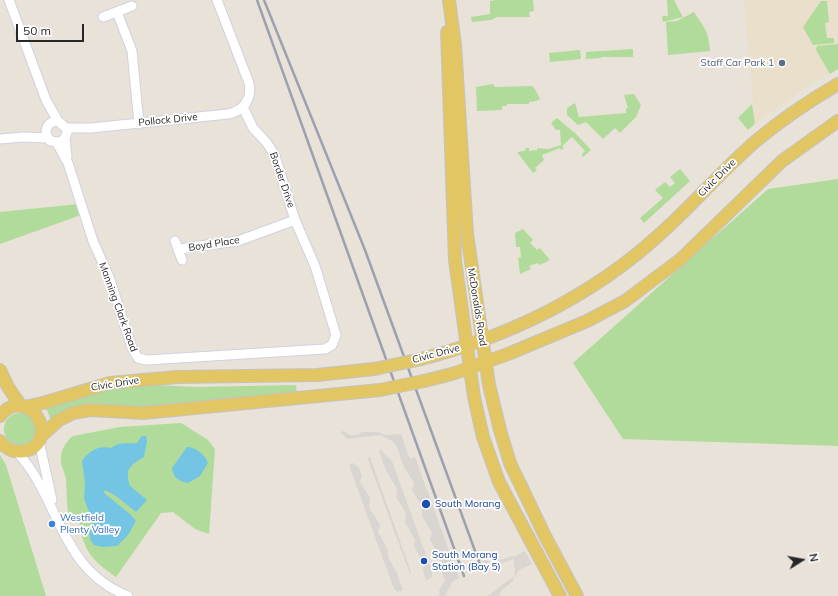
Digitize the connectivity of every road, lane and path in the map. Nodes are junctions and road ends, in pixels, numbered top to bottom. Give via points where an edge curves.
1 (10, 0) edge
2 (217, 0) edge
3 (449, 0) edge
4 (132, 6) dead end
5 (118, 12) junction
6 (104, 17) dead end
7 (838, 84) edge
8 (46, 100) junction
9 (243, 107) junction
10 (58, 121) junction
11 (838, 121) edge
12 (139, 124) junction
13 (47, 131) junction
14 (64, 136) junction
15 (0, 139) edge
16 (296, 220) junction
17 (175, 241) dead end
18 (178, 250) junction
19 (182, 260) dead end
20 (482, 340) junction
21 (332, 345) joint
22 (466, 346) junction
23 (486, 362) junction
24 (469, 368) junction
25 (0, 370) edge
26 (23, 406) junction
27 (0, 416) edge
28 (40, 439) junction
29 (0, 441) edge
30 (16, 452) junction
31 (54, 511) junction
32 (125, 596) edge
33 (560, 596) edge
34 (577, 596) edge

1 - 8 street
2 - 9 street via 249,87 249,98
3 - 20 main road, McDonalds Road via 455,44 467,234
3 - 22 main road, McDonalds Road via 447,48 453,238
4 - 5 street
5 - 6 street
5 - 12 street via 132,51
7 - 20 main road, Civic Drive via 756,141 658,236 605,277 556,307
8 - 10 street
8 - 13 street
9 - 12 street, Pollock Drive via 232,113
9 - 16 street, Border Drive via 254,128 275,156
10 - 13 street
10 - 14 street
11 - 23 main road via 782,161 681,259 642,290 588,321
12 - 14 street, Pollock Drive via 91,128
13 - 14 street
13 - 15 street
14 - 21 street, Manning Clark Road via 68,163 93,241 113,287 132,348 138,358 147,360 306,351 325,349
16 - 18 street, Boyd Place via 238,241
16 - 21 street, Border Drive via 315,266 335,331 336,338
17 - 18 street
18 - 19 street
20 - 22 main road, Civic Drive
20 - 23 main road, McDonalds Road
22 - 24 main road, McDonalds Road
22 - 26 main road, Civic Drive, bridge via 374,369 317,375 177,377 125,381
23 - 24 main road
23 - 34 main road, McDonalds Road via 497,419 510,463
24 - 28 main road, bridge via 380,390 143,413 90,410 73,413 59,420
24 - 33 main road, McDonalds Road via 482,430 499,482
25 - 26 main road via 8,387
26 - 27 main road, Civic Drive via 9,408
26 - 28 main road via 39,418 42,424
28 - 30 main road via 27,450
28 - 31 street
29 - 30 main road
30 - 31 street via 36,475
31 - 32 street via 69,545 85,567 100,581

